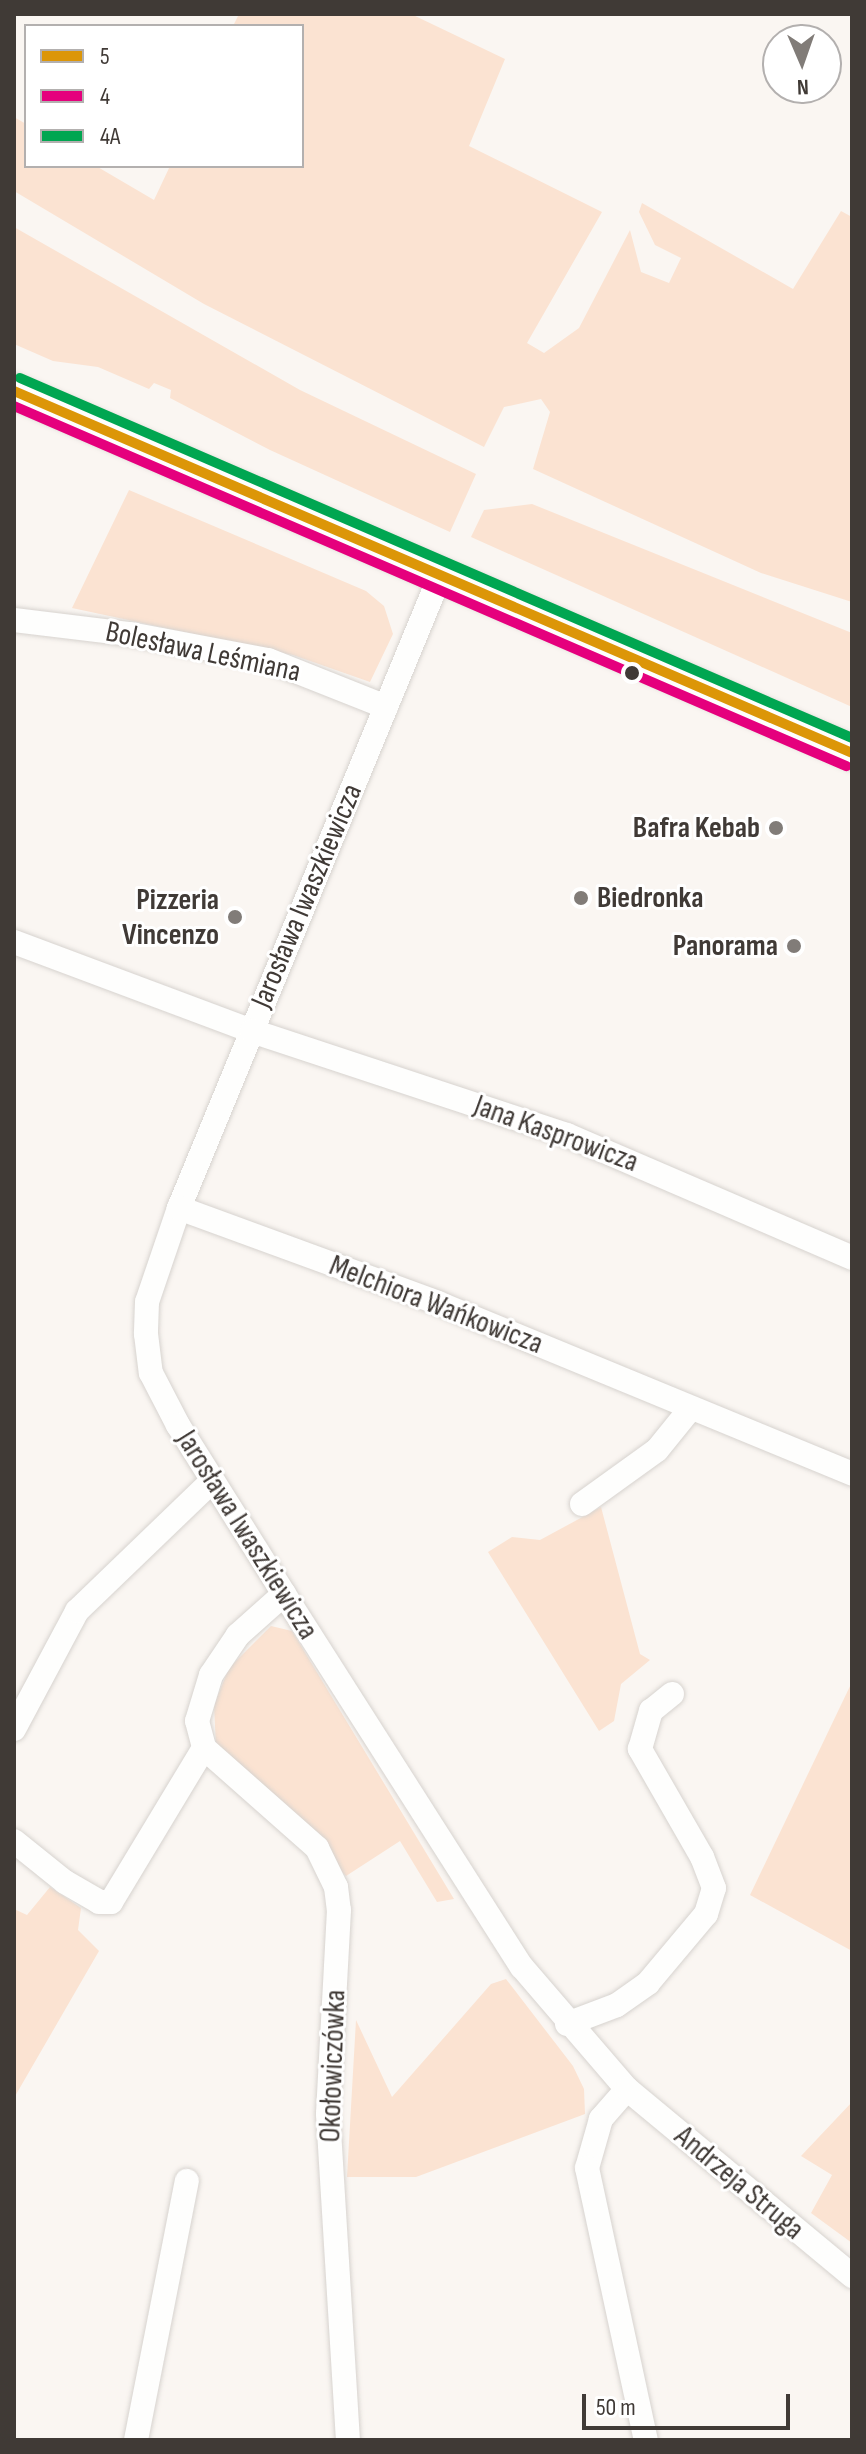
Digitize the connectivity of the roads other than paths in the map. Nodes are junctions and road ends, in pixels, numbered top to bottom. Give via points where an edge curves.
1 (14, 391) edge
2 (440, 576) junction
3 (14, 620) edge
4 (386, 707) junction
5 (852, 753) edge
6 (14, 942) edge
7 (252, 1031) junction
8 (179, 1208) junction
9 (852, 1258) edge
10 (691, 1408) junction
11 (852, 1474) edge
12 (212, 1481) junction
13 (582, 1504) dead end
14 (284, 1594) junction
15 (672, 1694) dead end
16 (14, 1729) edge
17 (204, 1748) junction
18 (14, 1841) edge
19 (567, 2024) junction
20 (627, 2089) junction
21 (187, 2181) dead end
22 (852, 2276) edge
23 (136, 2440) edge
24 (348, 2440) edge
25 (646, 2440) edge

1 - 2 main road
2 - 4 street, Jarosława Iwaszkiewicza
2 - 5 main road
3 - 4 street, Bolesława Leśmiana via 130,634 268,660
4 - 7 street, Jarosława Iwaszkiewicza
6 - 7 street, Jana Kasprowicza
7 - 8 street, Jarosława Iwaszkiewicza
7 - 9 street, Jana Kasprowicza via 567,1135
8 - 10 street, Melchiora Wańkowicza via 438,1303
8 - 12 street, Jarosława Iwaszkiewicza via 147,1302 146,1334 151,1373
10 - 11 street, Melchiora Wańkowicza
10 - 13 street via 657,1450
12 - 14 street, Jarosława Iwaszkiewicza
12 - 16 street via 77,1611
14 - 17 street via 238,1635 211,1675 197,1721
14 - 19 street, Jarosława Iwaszkiewicza via 522,1967
15 - 19 street via 651,1711 640,1749 702,1857 714,1888 706,1914 648,1983 617,2005
17 - 18 street via 111,1902 99,1902 65,1882
17 - 24 street, Okołowiczówka via 317,1848 336,1887 328,2114
19 - 20 street, Jarosława Iwaszkiewicza
20 - 22 street, Andrzeja Struga
20 - 25 street via 601,2119 587,2168
21 - 23 street

